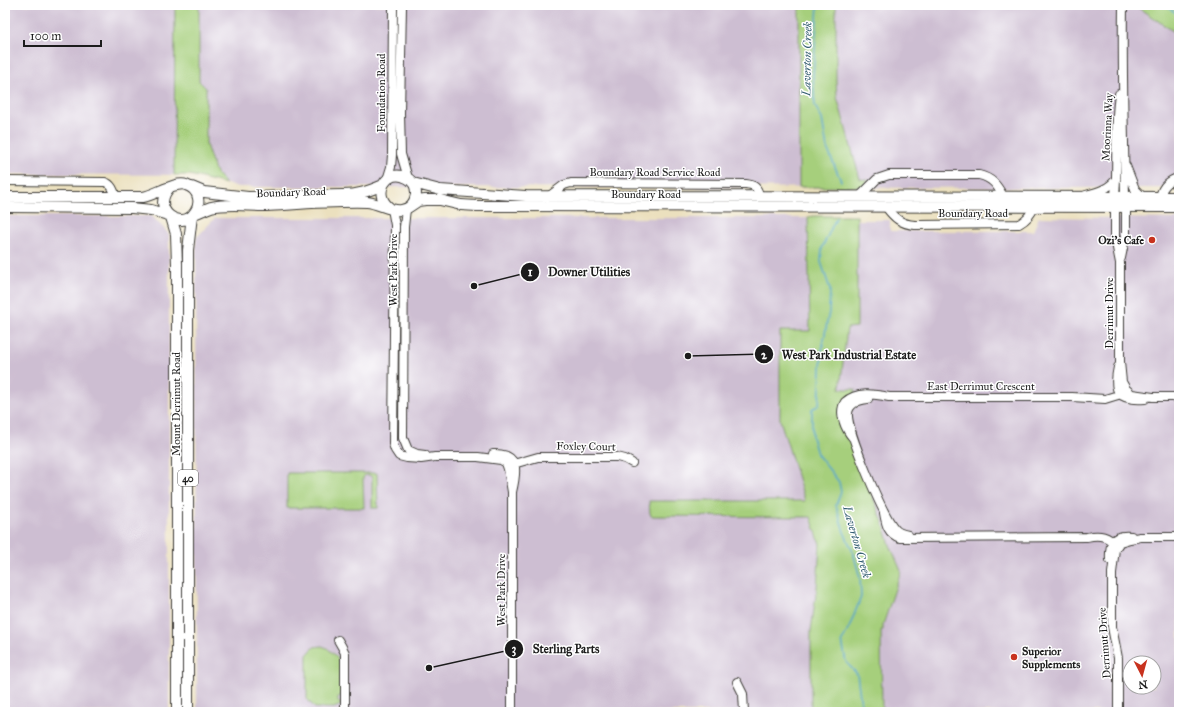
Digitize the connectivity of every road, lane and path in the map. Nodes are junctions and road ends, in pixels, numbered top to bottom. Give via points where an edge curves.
1 (393, 5) edge
2 (402, 5) edge
3 (1123, 5) edge
4 (1122, 77) junction
5 (396, 114) junction
6 (1124, 159) junction
7 (1179, 178) edge
8 (1116, 179) junction
9 (5, 181) edge
10 (411, 181) junction
11 (385, 182) junction
12 (170, 187) junction
13 (192, 187) junction
14 (759, 196) junction
15 (860, 196) junction
16 (1003, 196) junction
17 (1078, 196) junction
18 (5, 197) edge
19 (116, 197) junction
20 (1022, 197) junction
21 (1143, 197) junction
22 (1160, 197) junction
23 (1179, 197) edge
24 (1120, 202) junction
25 (5, 207) edge
26 (759, 207) junction
27 (886, 207) junction
28 (1034, 207) junction
29 (1161, 207) junction
30 (1179, 207) edge
31 (408, 208) junction
32 (391, 209) junction
33 (193, 215) junction
34 (169, 216) junction
35 (394, 331) junction
36 (404, 331) junction
37 (1120, 390) junction
38 (1179, 397) edge
39 (408, 450) junction
40 (399, 456) junction
41 (435, 456) junction
42 (511, 463) junction
43 (632, 463) dead end
44 (1179, 537) edge
45 (1113, 545) junction
46 (338, 640) dead end
47 (737, 682) dead end
48 (177, 712) edge
49 (188, 712) edge
50 (345, 712) edge
51 (512, 712) edge
52 (744, 712) edge
53 (1118, 712) edge

1 - 5 street, Foundation Road
2 - 5 street, Foundation Road
3 - 4 street, Moorinna Way
4 - 6 street, Moorinna Way
4 - 8 street, Moorinna Way via 1117,110
5 - 10 street, Foundation Road via 401,154
5 - 11 street, Foundation Road via 391,167
6 - 21 street, Moorinna Way via 1135,189
6 - 24 street, Moorinna Way
7 - 22 street via 1168,182
8 - 17 street via 1105,189
8 - 24 street, Moorinna Way
9 - 19 street via 105,182 112,187
10 - 11 main road via 397,175
10 - 14 main road, Boundary Road via 440,190 526,196
10 - 31 main road via 415,188 415,199
11 - 13 main road, Boundary Road via 368,192 343,195 248,197 204,192
11 - 32 main road via 382,201
12 - 13 main road via 181,184
12 - 19 main road via 143,197
12 - 34 main road, 40 via 165,192 162,204
13 - 33 main road, 40 via 199,203
14 - 15 main road, Boundary Road
14 - 26 main road
15 - 16 main road, Boundary Road
15 - 16 street, Boundary Road via 877,179 889,175 978,175 992,180
16 - 20 main road, Boundary Road
17 - 20 main road, Boundary Road
17 - 24 main road, Boundary Road
18 - 19 main road
20 - 28 main road
21 - 22 main road, Boundary Road
21 - 24 main road, Boundary Road
22 - 23 main road, Boundary Road
22 - 29 street
24 - 28 main road, Boundary Road
24 - 29 main road, Boundary Road
24 - 37 street, Derrimut Drive via 1115,238 1120,264 1120,362 1117,372
25 - 34 main road via 132,208 151,210
26 - 27 main road, Boundary Road
26 - 31 main road, Boundary Road via 477,206 425,200 418,201
27 - 28 main road, Boundary Road
27 - 28 street, Boundary Road via 901,222 915,225 1019,224 1030,215
29 - 30 main road, Boundary Road
31 - 32 main road
31 - 36 street, West Park Drive via 404,227
32 - 33 main road, Boundary Road via 369,202 349,202 222,206 211,207
32 - 35 street, West Park Drive via 394,225
33 - 34 main road via 182,220
33 - 49 main road, Mount Derrimut Road / 40 via 188,250
34 - 48 main road, Mount Derrimut Road / 40 via 176,234 177,264
35 - 36 street
35 - 40 street, West Park Drive via 393,444
36 - 39 street, West Park Drive via 403,438
37 - 38 street via 1122,397 1132,400
37 - 45 street, East Derrimut Crescent via 1113,398 1105,399 856,395 845,402 842,410 845,427 853,438 884,513 885,523 889,532 896,537 1087,537
39 - 40 street
39 - 41 street
40 - 41 street via 412,459
41 - 42 street via 478,457 497,454 507,455
42 - 43 street, Foxley Court via 538,457 617,457
42 - 51 street, West Park Drive via 515,476 512,492
44 - 45 street via 1140,537
45 - 53 street, Derrimut Drive via 1112,627 1118,658
46 - 50 street via 345,653
47 - 52 street via 743,694

